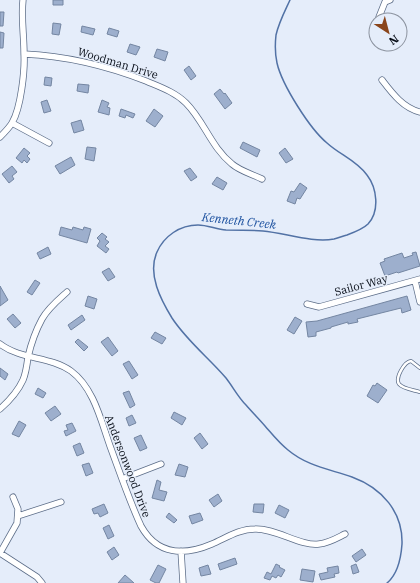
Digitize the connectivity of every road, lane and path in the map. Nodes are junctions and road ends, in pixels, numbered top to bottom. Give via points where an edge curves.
1 (24, 0) edge
2 (390, 0) edge
3 (381, 12) edge
4 (24, 54) junction
5 (382, 80) dead end
6 (420, 112) edge
7 (12, 123) junction
8 (0, 137) edge
9 (49, 142) dead end
10 (262, 179) dead end
11 (417, 280) edge
12 (67, 292) dead end
13 (420, 302) edge
14 (307, 304) dead end
15 (0, 344) edge
16 (28, 357) junction
17 (420, 368) edge
18 (420, 392) edge
19 (0, 409) edge
20 (160, 464) dead end
21 (122, 479) junction
22 (13, 497) dead end
23 (61, 502) dead end
24 (18, 516) junction
25 (345, 534) dead end
26 (181, 551) junction
27 (0, 553) edge
28 (42, 583) edge
29 (183, 583) edge

1 - 4 street
2 - 3 street via 385,2
4 - 7 street via 20,98
4 - 10 street, Woodman Drive via 53,55 85,61 165,88 185,102 229,162
5 - 6 street via 406,106
7 - 8 street
7 - 9 street
11 - 13 street
11 - 14 street, Sailor Way via 319,307
12 - 16 street via 42,318
15 - 16 street, Andersonwood Drive
16 - 19 street via 27,370 22,382
16 - 21 street, Andersonwood Drive via 64,367 84,384 99,416
17 - 18 lane via 411,361 408,362 402,368 398,381 403,387
20 - 21 street
21 - 26 street, Andersonwood Drive via 141,526 150,540 162,548
22 - 24 street
23 - 24 street
24 - 27 street
25 - 26 street, Andersonwood Drive via 315,545 275,532 255,529 238,532 201,548
26 - 29 street
27 - 28 street

